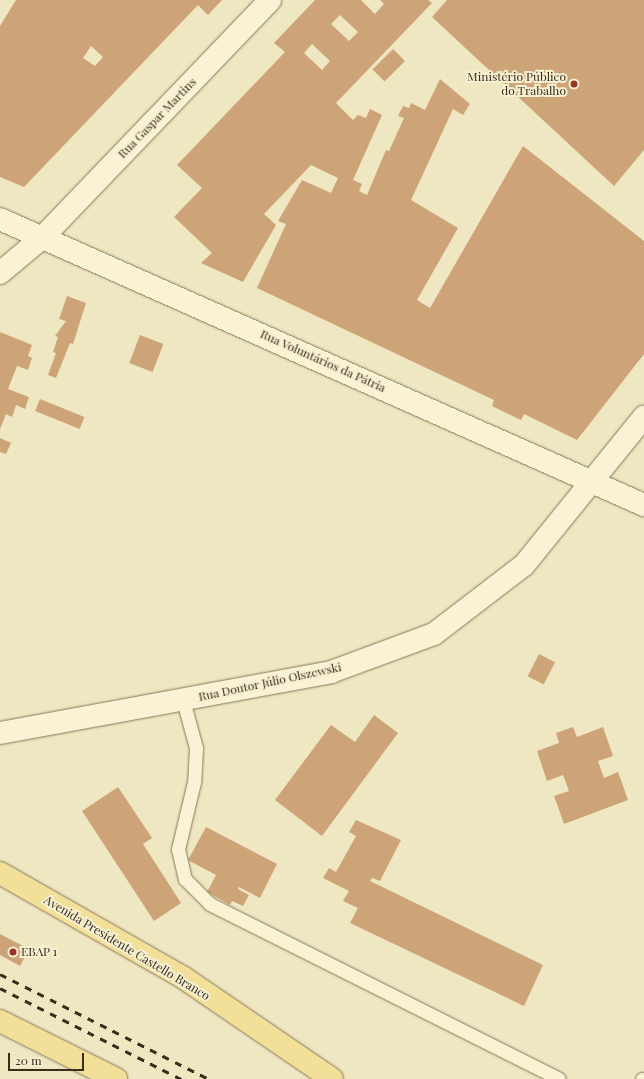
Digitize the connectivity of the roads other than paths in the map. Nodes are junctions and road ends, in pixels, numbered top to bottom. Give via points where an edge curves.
1 (270, 0) edge
2 (0, 219) edge
3 (43, 237) junction
4 (0, 273) edge
5 (644, 417) edge
6 (592, 480) junction
7 (644, 505) edge
8 (183, 700) junction
9 (0, 733) edge
10 (0, 873) edge
11 (0, 1021) edge
12 (116, 1079) edge
13 (332, 1079) edge
14 (559, 1079) edge

1 - 3 street, Rua Gaspar Martins
2 - 3 street, Rua Voluntários da Pátria
3 - 4 street, Rua Gaspar Martins
3 - 6 street, Rua Voluntários da Pátria
5 - 6 street, Rua Doutor Júlio Olszewski
6 - 7 street, Rua Voluntários da Pátria
6 - 8 street, Rua Doutor Júlio Olszewski via 524,565 434,634 331,672
8 - 9 street, Rua Doutor Júlio Olszewski
8 - 14 lane via 196,748 194,782 178,849 185,879 210,904
10 - 13 main road, Avenida Presidente Castello Branco via 184,978
11 - 12 main road

